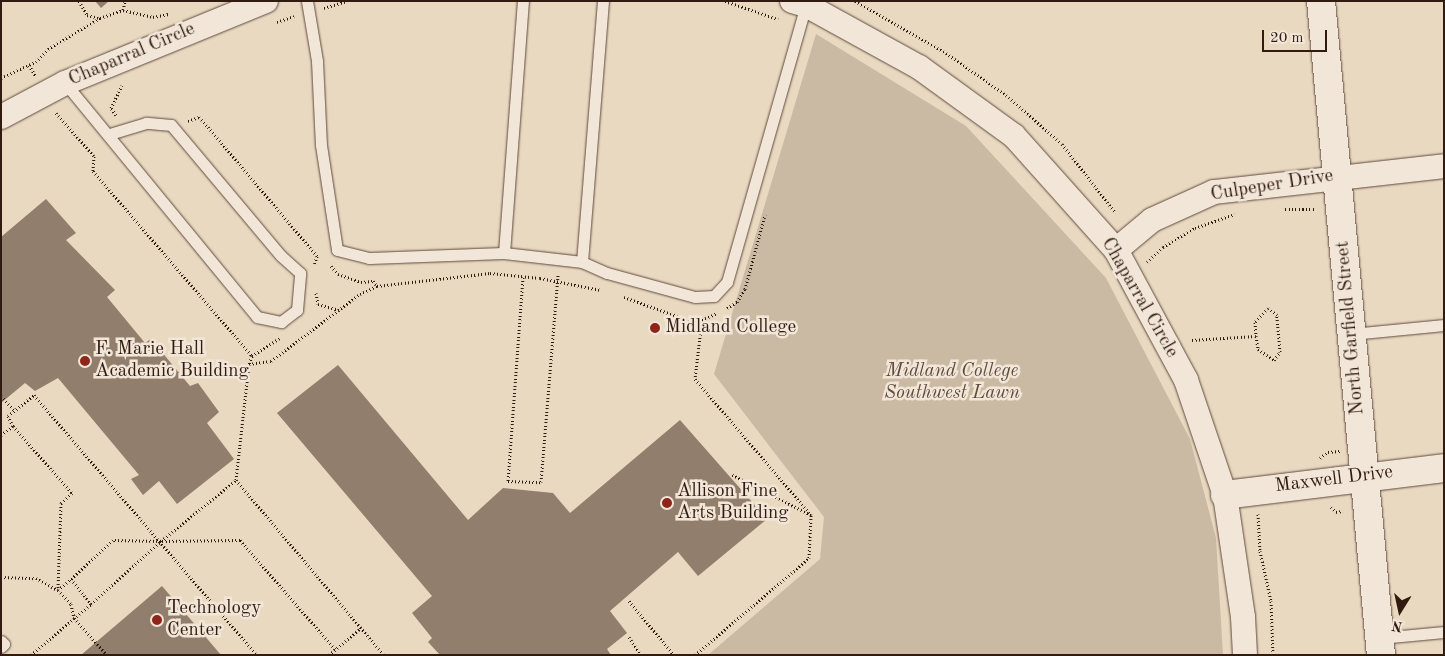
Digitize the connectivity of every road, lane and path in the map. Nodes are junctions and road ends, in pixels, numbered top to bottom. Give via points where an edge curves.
1 (79, 1) edge
2 (125, 1) edge
3 (266, 1) edge
4 (308, 1) edge
5 (523, 1) edge
6 (604, 1) edge
7 (725, 1) edge
8 (1321, 1) edge
9 (799, 3) edge
10 (123, 10) junction
11 (177, 11) dead end
12 (100, 18) junction
13 (799, 30) junction
14 (1, 78) edge
15 (65, 83) junction
16 (50, 116) dead end
17 (1, 117) edge
18 (110, 134) junction
19 (1444, 166) edge
20 (1337, 176) junction
21 (1340, 207) junction
22 (1281, 209) dead end
23 (1244, 212) dead end
24 (1116, 250) junction
25 (504, 253) junction
26 (322, 254) dead end
27 (523, 254) junction
28 (317, 256) dead end
29 (561, 259) junction
30 (582, 262) junction
31 (329, 263) dead end
32 (1147, 263) dead end
33 (523, 277) junction
34 (557, 281) junction
35 (377, 286) junction
36 (603, 291) dead end
37 (622, 296) dead end
38 (1444, 325) edge
39 (1352, 334) junction
40 (1256, 336) junction
41 (1192, 340) dead end
42 (249, 364) junction
43 (1, 396) edge
44 (15, 411) junction
45 (13, 426) junction
46 (1, 435) edge
47 (1444, 468) edge
48 (731, 474) dead end
49 (1365, 475) junction
50 (236, 480) junction
51 (1225, 495) junction
52 (811, 515) junction
53 (161, 541) junction
54 (1, 577) edge
55 (70, 579) junction
56 (58, 590) junction
57 (629, 601) dead end
58 (91, 604) junction
59 (74, 618) junction
60 (361, 628) junction
61 (1444, 632) edge
62 (628, 637) dead end
63 (1, 641) edge
64 (1381, 646) edge
65 (1, 647) edge
66 (335, 649) junction
67 (31, 655) edge
68 (108, 655) edge
69 (257, 655) edge
70 (329, 655) edge
71 (384, 655) edge
72 (641, 655) edge
73 (674, 655) edge
74 (695, 655) edge
75 (1244, 655) edge

1 - 12 path via 87,14
2 - 10 path
3 - 15 street, Chaparral Circle
4 - 25 lane via 317,61 321,145 337,250 368,258
5 - 25 lane
6 - 30 lane
7 - 13 path via 783,21
8 - 20 main road, North Garfield Street
9 - 13 lane
9 - 24 street, Chaparral Circle via 919,67 1014,136
10 - 11 path via 153,17
10 - 12 path
12 - 14 path via 48,49 36,62
13 - 30 lane via 727,282 714,296 695,297
15 - 17 street, Chaparral Circle
15 - 18 lane
16 - 42 path via 58,113 94,156 92,170 252,356
18 - 18 lane via 258,317 280,322 297,310 300,273 281,256 171,125 146,123
19 - 20 street, Culpeper Drive
20 - 21 main road, North Garfield Street
20 - 24 street, Culpeper Drive via 1214,192 1152,220
21 - 22 path
21 - 39 main road, North Garfield Street
23 - 32 path via 1195,228 1163,247
24 - 51 street, Chaparral Circle via 1186,380
25 - 27 lane
26 - 28 path
27 - 29 lane
27 - 33 path
29 - 30 lane
29 - 34 path
31 - 35 path via 338,274 361,282 373,281
33 - 34 path
33 - 34 path via 508,481 541,482
33 - 35 path via 490,273
34 - 36 path
35 - 42 path via 360,294 271,361
37 - 52 path via 685,319 702,320 695,378
38 - 39 lane
39 - 49 main road, North Garfield Street
40 - 40 path via 1258,349 1274,360 1280,352 1277,315 1268,308 1255,322
40 - 41 path
42 - 50 path
43 - 44 path
44 - 45 path via 8,416
44 - 53 path via 34,395
45 - 46 path
45 - 56 path via 72,493 61,503
47 - 49 main road, Maxwell Drive
48 - 52 path
49 - 51 main road, Maxwell Drive
49 - 64 main road, North Garfield Street
50 - 53 path
50 - 60 path
51 - 75 street, Chaparral Circle via 1244,617
52 - 74 path via 809,558
53 - 55 path via 113,540
53 - 58 path
53 - 66 path via 240,540
53 - 69 path
54 - 56 path via 36,578
55 - 56 path
55 - 58 path
56 - 59 path via 71,604
57 - 73 path
58 - 59 path
59 - 67 path
59 - 68 path
60 - 66 path
60 - 71 path
61 - 64 lane
62 - 72 path
63 - 65 lane via 4,644
66 - 70 path

